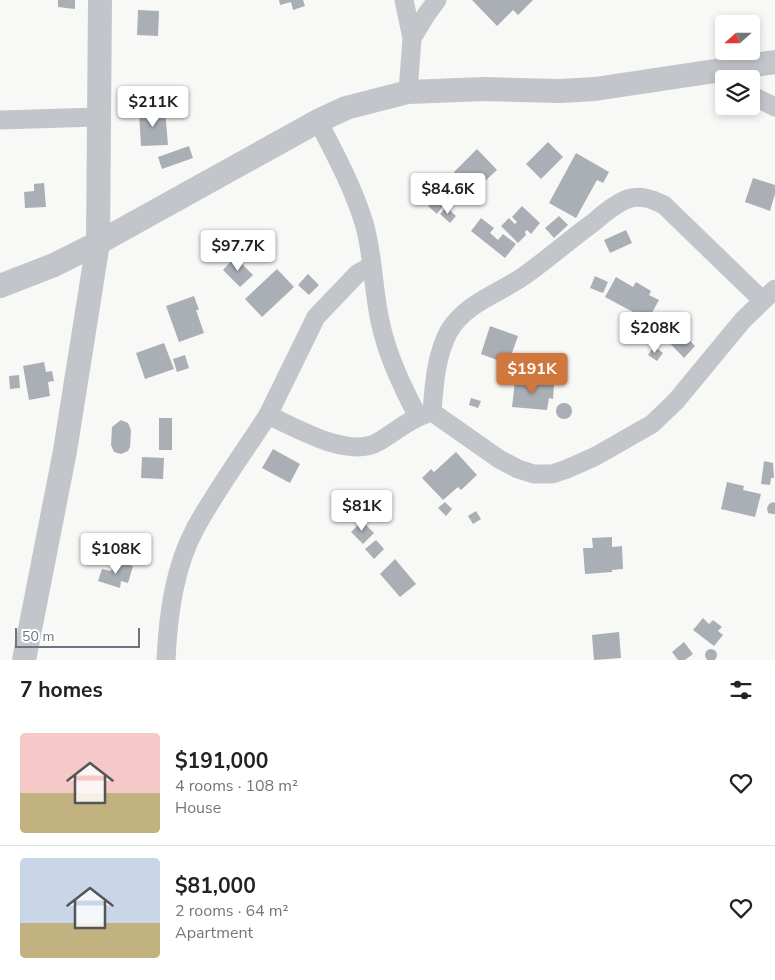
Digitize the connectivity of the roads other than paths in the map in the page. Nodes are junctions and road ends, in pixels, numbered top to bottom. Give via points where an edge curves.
1 (100, 0) edge
2 (404, 0) edge
3 (437, 0) edge
4 (412, 38) junction
5 (775, 62) edge
6 (742, 70) edge
7 (715, 76) edge
8 (408, 92) junction
9 (760, 100) edge
10 (775, 107) edge
11 (98, 117) junction
12 (0, 120) edge
13 (318, 122) junction
14 (98, 243) junction
15 (371, 266) junction
16 (0, 286) edge
17 (769, 295) edge
18 (425, 414) junction
19 (268, 415) junction
20 (24, 660) edge
21 (166, 660) edge

1 - 11 street
2 - 4 street
3 - 4 street
4 - 8 street
5 - 6 street
7 - 8 street via 560,91
8 - 13 street via 346,108
9 - 10 street
11 - 12 street
11 - 14 street
13 - 14 street
13 - 15 street via 344,171 364,224
14 - 16 street
14 - 20 street via 66,451
15 - 18 street via 380,320 394,368
15 - 19 street via 357,274 316,317
17 - 18 street via 652,424 567,469 552,474 534,474 518,469
17 - 18 street via 664,205 649,197 626,199 527,275 484,297 465,312 450,331
18 - 19 street via 367,447 335,444
19 - 21 street via 195,528 174,593 167,628

